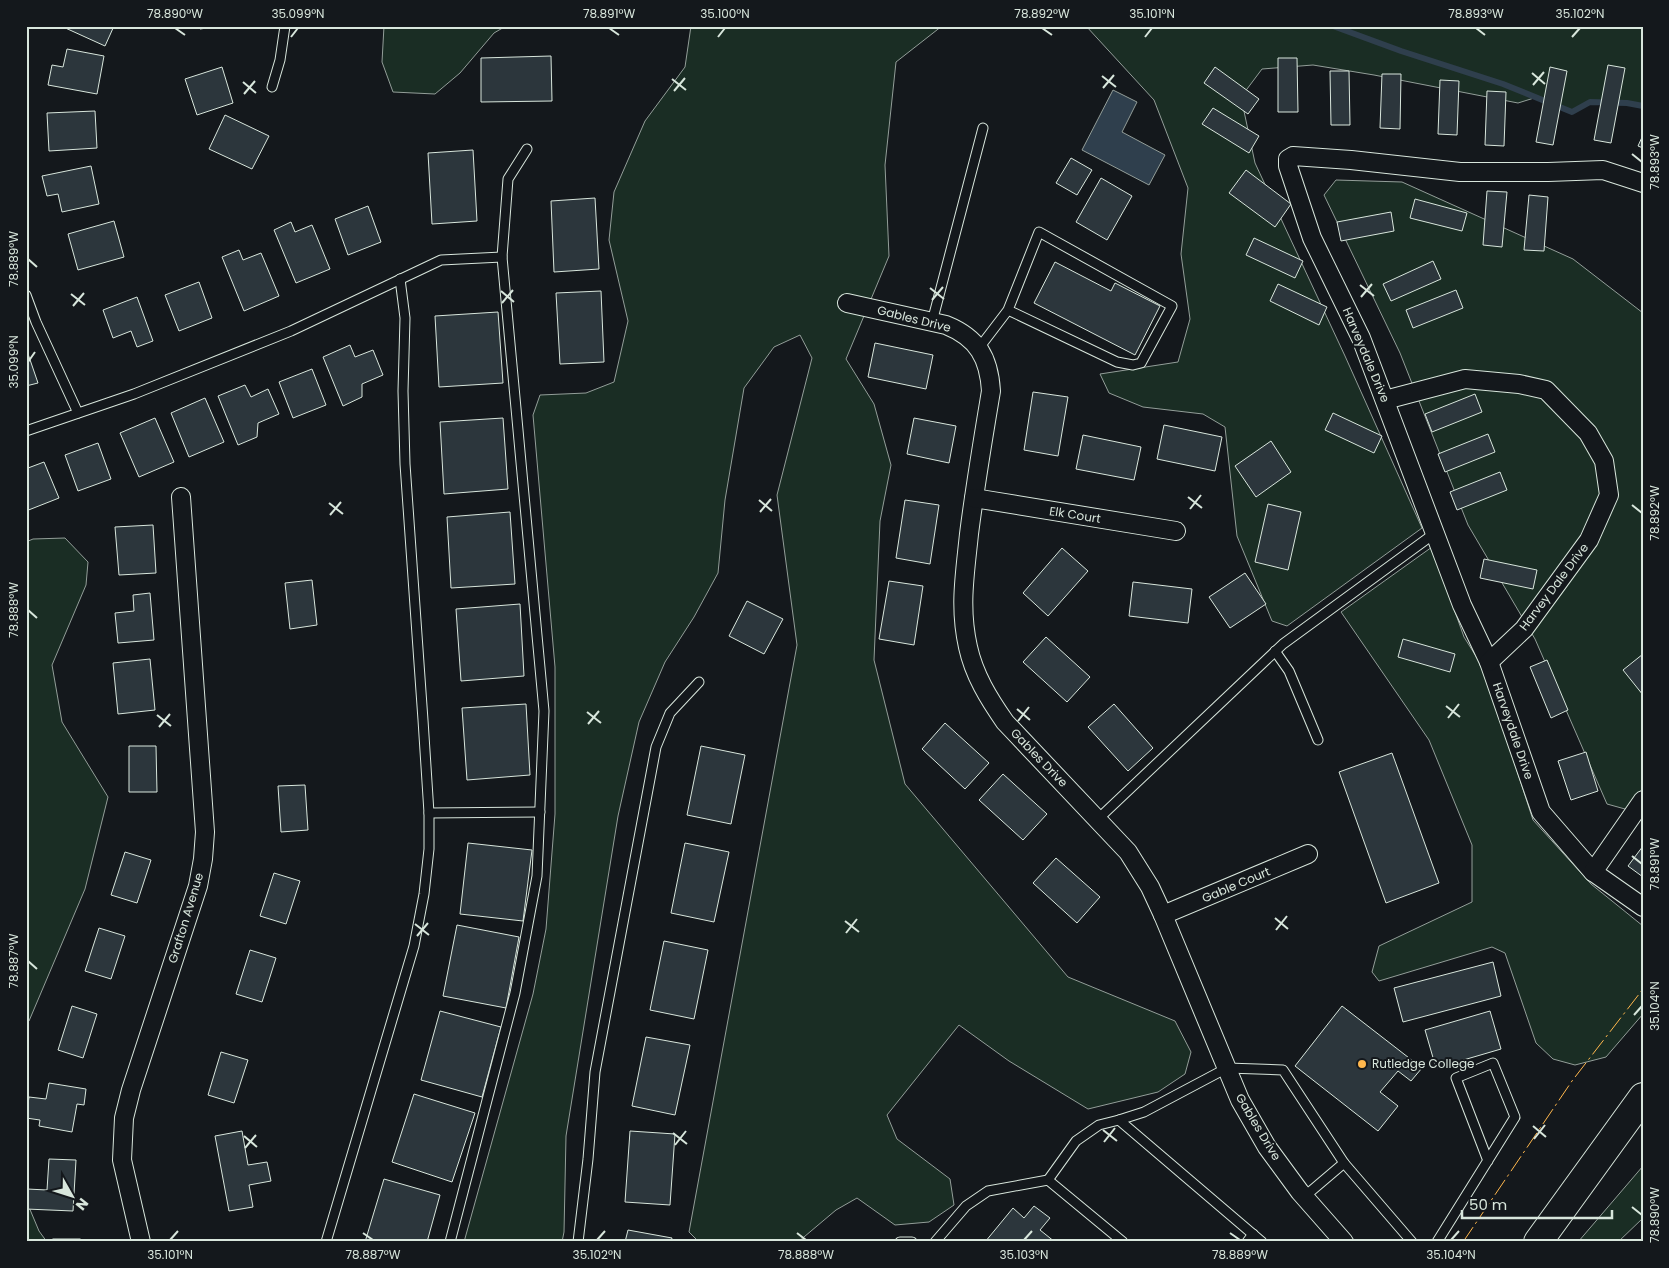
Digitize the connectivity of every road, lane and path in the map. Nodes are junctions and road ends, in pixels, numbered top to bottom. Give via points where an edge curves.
1 (285, 26) edge
2 (272, 88) dead end
3 (983, 128) dead end
4 (527, 150) dead end
5 (1643, 183) edge
6 (502, 256) junction
7 (400, 279) junction
8 (26, 295) edge
9 (847, 303) dead end
10 (1008, 310) junction
11 (932, 322) junction
12 (978, 348) junction
13 (1385, 400) junction
14 (78, 413) junction
15 (26, 431) edge
16 (182, 497) dead end
17 (974, 498) junction
18 (1176, 531) dead end
19 (1435, 533) junction
20 (1275, 651) junction
21 (1489, 662) junction
22 (699, 682) dead end
23 (1318, 740) dead end
24 (1643, 800) edge
25 (540, 812) junction
26 (429, 813) junction
27 (1097, 820) junction
28 (1308, 854) dead end
29 (1593, 872) junction
30 (1643, 907) edge
31 (1163, 915) junction
32 (1227, 1068) junction
33 (1637, 1110) edge
34 (1119, 1120) junction
35 (1488, 1161) junction
36 (1344, 1163) junction
37 (1048, 1180) junction
38 (1304, 1197) junction
39 (1253, 1234) junction
40 (141, 1242) edge
41 (326, 1242) edge
42 (450, 1242) edge
43 (578, 1242) edge
44 (900, 1242) edge
45 (912, 1242) edge
46 (935, 1242) edge
47 (1122, 1242) edge
48 (1246, 1242) edge
49 (1262, 1242) edge
50 (1344, 1242) edge
51 (1412, 1242) edge
52 (1437, 1242) edge
53 (1538, 1242) edge

1 - 2 lane
3 - 11 lane
4 - 6 lane via 508,179
5 - 13 street, Harveydale Drive via 1603,170 1460,172 1351,160 1293,156 1288,159 1312,238 1361,338
6 - 7 lane via 441,260
6 - 25 lane via 544,711
7 - 14 lane via 292,331
7 - 26 lane via 405,318 402,392 405,464
8 - 14 lane
9 - 11 street, Gables Drive
10 - 10 lane via 1039,232 1172,306 1141,363 1133,365 1117,362
10 - 12 lane
11 - 12 street, Gables Drive via 958,330
12 - 17 street, Gables Drive via 990,373 990,391
13 - 19 street, Harveydale Drive
13 - 21 street, Harvey Dale Drive via 1465,379 1546,390 1588,433 1604,461 1609,496 1589,540 1524,629
14 - 15 lane
16 - 40 street, Grafton Avenue via 205,832 204,859 124,1118 122,1160
17 - 18 street, Elk Court
17 - 27 street, Gables Drive via 962,595 966,640 977,675 1005,722
19 - 20 lane
19 - 21 street, Harveydale Drive via 1462,605
20 - 23 lane via 1289,672
20 - 27 lane
21 - 29 street, Harveydale Drive via 1541,812
22 - 43 lane via 670,713 656,747 595,1072
24 - 29 street
25 - 26 lane
25 - 42 lane via 537,876 515,992
26 - 41 lane via 427,870 414,946
27 - 31 street, Gables Drive via 1128,852 1150,886
28 - 31 street, Gable Court
29 - 30 street, Harveydale Drive
31 - 32 street, Gables Drive
32 - 34 lane via 1144,1112
32 - 36 lane via 1283,1070
32 - 38 street, Gables Drive via 1240,1100 1268,1147
33 - 53 main road
34 - 37 lane via 1098,1125 1076,1142
34 - 39 lane
35 - 35 lane via 1516,1116 1494,1062 1456,1078
35 - 52 lane
36 - 38 lane
36 - 51 lane
37 - 46 lane via 988,1191 966,1206
37 - 47 lane
38 - 50 street, Gables Drive
39 - 48 lane
39 - 49 lane
44 - 45 lane

